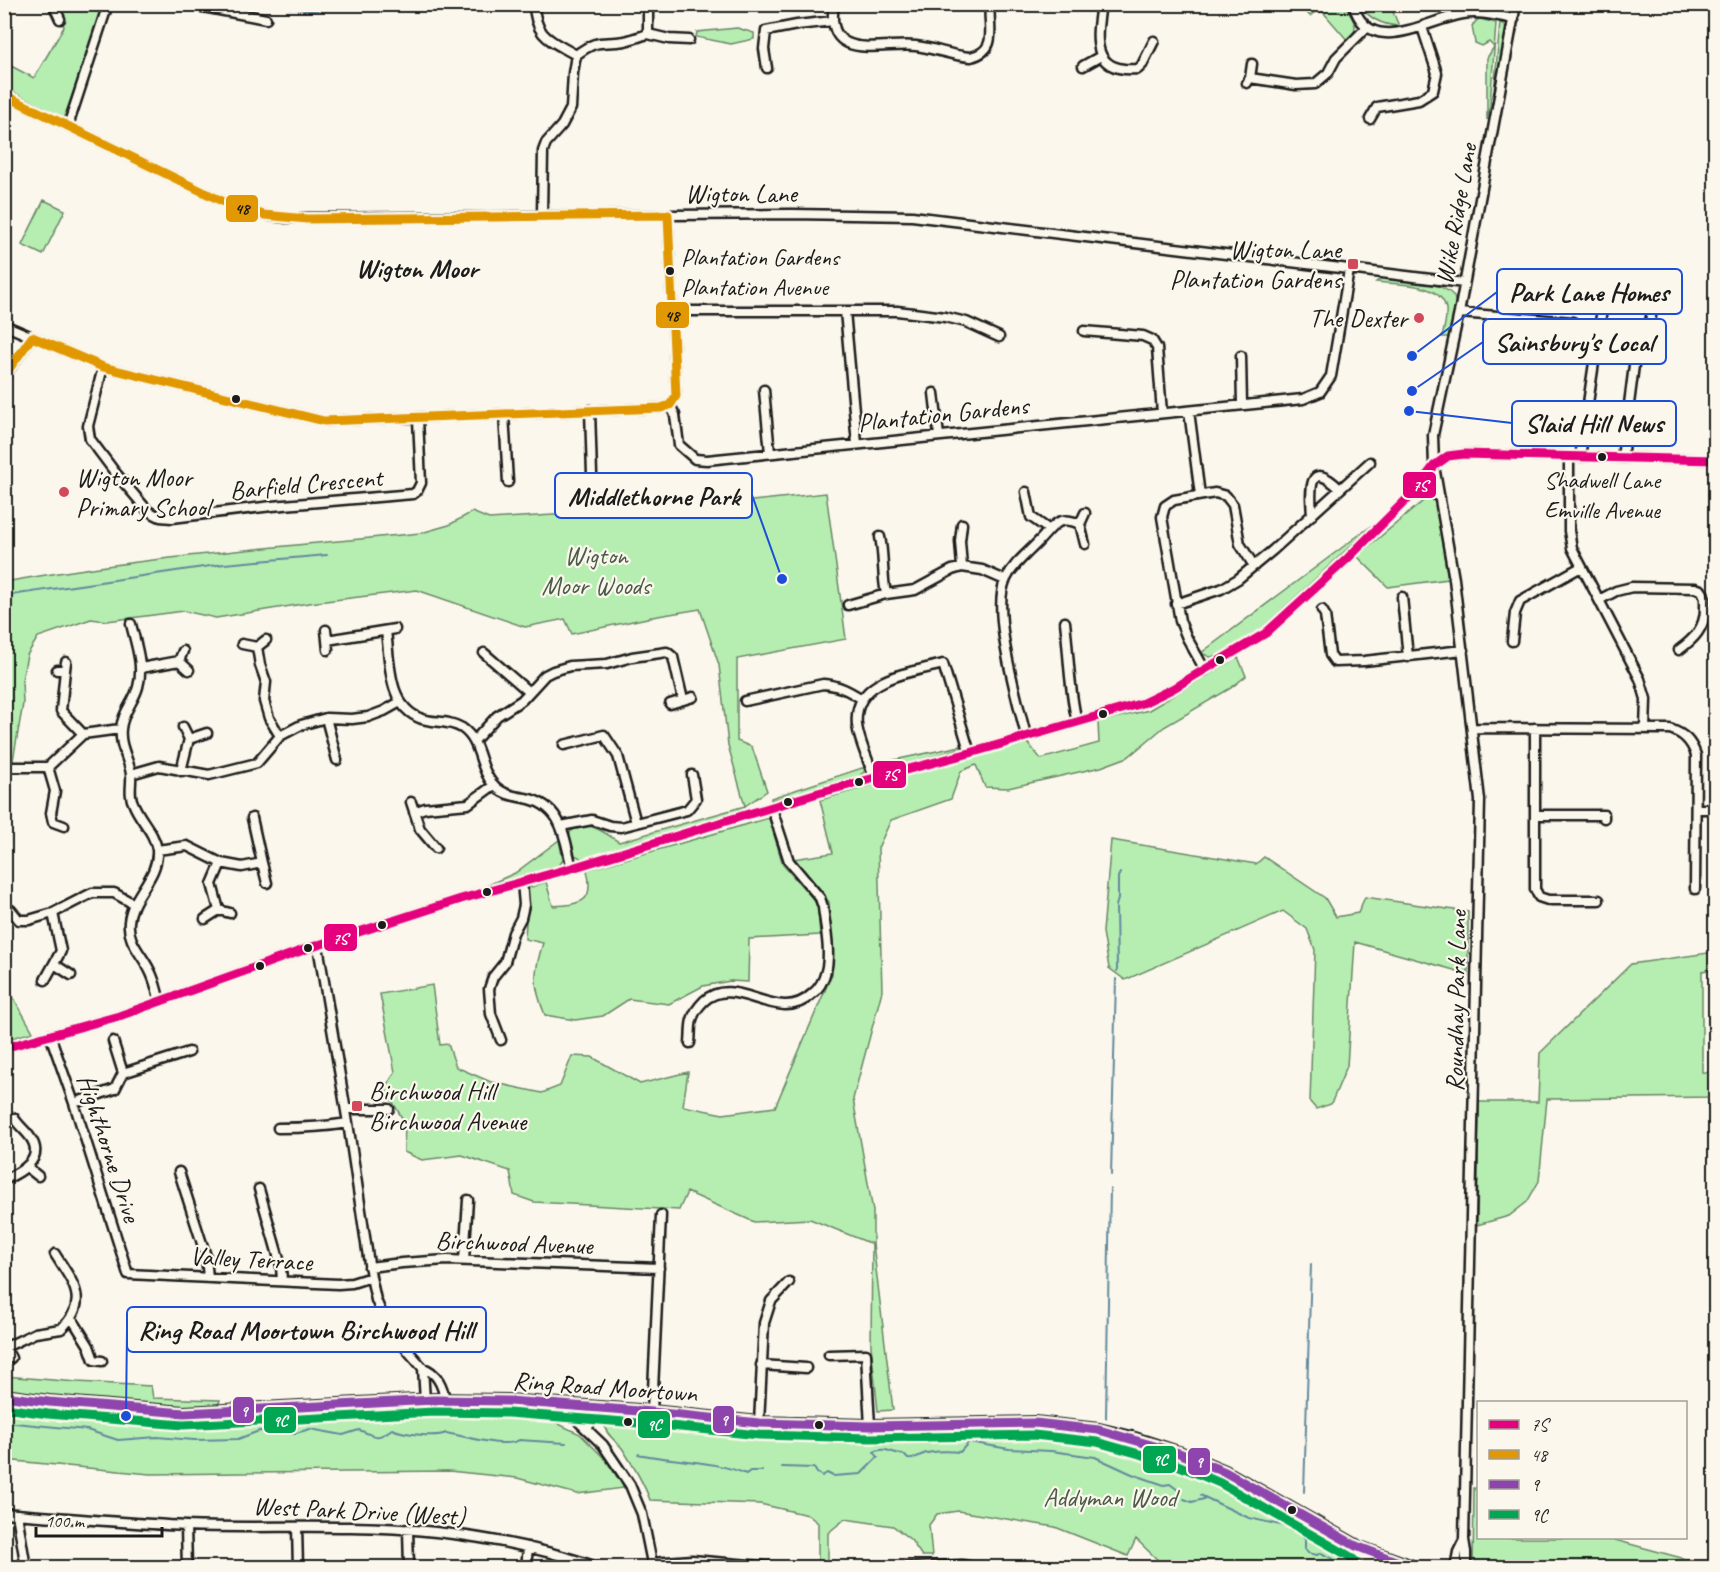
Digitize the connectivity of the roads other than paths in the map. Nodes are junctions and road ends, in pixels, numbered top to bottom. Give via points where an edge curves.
1 (53, 4) edge
2 (108, 4) edge
3 (187, 4) edge
4 (534, 4) edge
5 (648, 4) edge
6 (834, 4) edge
7 (990, 4) edge
8 (1101, 4) edge
9 (1353, 4) edge
10 (1516, 4) edge
11 (60, 19) dead end
12 (266, 19) dead end
13 (1514, 19) junction
14 (833, 21) junction
15 (1367, 27) junction
16 (1422, 27) junction
17 (648, 34) junction
18 (689, 40) dead end
19 (1154, 41) dead end
20 (576, 55) junction
21 (1101, 56) junction
22 (1252, 64) dead end
23 (1083, 66) dead end
24 (767, 68) dead end
25 (4, 95) edge
26 (1370, 118) dead end
27 (68, 126) junction
28 (668, 215) junction
29 (542, 216) junction
30 (1350, 270) junction
31 (1658, 281) dead end
32 (1606, 282) dead end
33 (1464, 283) junction
34 (845, 310) junction
35 (672, 311) junction
36 (1459, 313) junction
37 (1573, 322) dead end
38 (4, 325) edge
39 (1084, 331) dead end
40 (32, 337) junction
41 (999, 337) dead end
42 (1241, 356) dead end
43 (103, 367) junction
44 (4, 377) edge
45 (764, 390) dead end
46 (934, 393) dead end
47 (670, 405) junction
48 (1242, 405) junction
49 (590, 410) junction
50 (1190, 411) junction
51 (1162, 413) junction
52 (504, 414) junction
53 (418, 418) junction
54 (939, 436) junction
55 (857, 444) junction
56 (770, 453) junction
57 (1569, 457) junction
58 (1580, 457) junction
59 (1622, 458) junction
60 (1716, 460) edge
61 (1370, 462) dead end
62 (1434, 466) junction
63 (592, 475) dead end
64 (508, 482) dead end
65 (1340, 489) junction
66 (1415, 491) junction
67 (1026, 492) dead end
68 (1200, 495) junction
69 (1440, 498) junction
70 (1085, 513) dead end
71 (1312, 515) junction
72 (962, 524) dead end
73 (1080, 524) junction
74 (1048, 529) junction
75 (880, 537) dead end
76 (1085, 544) dead end
77 (1254, 566) junction
78 (962, 567) junction
79 (1581, 567) junction
80 (1005, 580) junction
81 (886, 594) junction
82 (1402, 597) dead end
83 (1599, 600) junction
84 (848, 604) dead end
85 (1176, 604) junction
86 (1322, 610) dead end
87 (1065, 622) dead end
88 (131, 624) dead end
89 (266, 640) dead end
90 (1512, 641) dead end
91 (242, 644) dead end
92 (256, 647) junction
93 (328, 650) dead end
94 (1463, 650) junction
95 (1679, 650) dead end
96 (183, 651) dead end
97 (484, 653) dead end
98 (1408, 657) junction
99 (179, 662) junction
100 (63, 667) dead end
101 (141, 668) junction
102 (189, 670) dead end
103 (1205, 670) junction
104 (529, 692) junction
105 (693, 697) dead end
106 (862, 699) junction
107 (683, 700) junction
108 (745, 701) dead end
109 (399, 702) junction
110 (669, 704) dead end
111 (326, 718) junction
112 (1077, 722) junction
113 (183, 727) dead end
114 (1472, 728) junction
115 (1535, 728) junction
116 (120, 729) junction
117 (1645, 729) junction
118 (83, 734) junction
119 (207, 734) dead end
120 (280, 736) junction
121 (1026, 736) junction
122 (189, 739) junction
123 (475, 740) junction
124 (564, 745) dead end
125 (970, 753) junction
126 (336, 760) dead end
127 (4, 766) edge
128 (48, 767) junction
129 (181, 771) junction
130 (131, 774) junction
131 (692, 775) dead end
132 (874, 778) junction
133 (494, 785) junction
134 (411, 802) dead end
135 (771, 809) junction
136 (1696, 809) junction
137 (1716, 809) edge
138 (414, 812) junction
139 (1535, 815) junction
140 (252, 818) dead end
141 (1604, 818) dead end
142 (636, 823) junction
143 (64, 826) dead end
144 (561, 826) junction
145 (436, 848) dead end
146 (157, 850) junction
147 (221, 863) junction
148 (262, 863) junction
149 (572, 868) junction
150 (522, 882) junction
151 (267, 883) dead end
152 (1695, 889) dead end
153 (1599, 899) dead end
154 (135, 904) junction
155 (11, 910) dead end
156 (219, 910) junction
157 (53, 913) junction
158 (230, 913) dead end
159 (205, 919) dead end
160 (318, 946) junction
161 (54, 964) junction
162 (71, 975) dead end
163 (45, 980) dead end
164 (160, 1001) junction
165 (50, 1035) junction
166 (501, 1040) dead end
167 (113, 1041) dead end
168 (690, 1042) dead end
169 (4, 1048) edge
170 (189, 1052) dead end
171 (123, 1073) junction
172 (74, 1103) junction
173 (346, 1110) junction
174 (389, 1110) dead end
175 (14, 1118) dead end
176 (348, 1123) junction
177 (283, 1131) dead end
178 (28, 1168) junction
179 (179, 1172) dead end
180 (38, 1176) dead end
181 (4, 1180) edge
182 (258, 1189) dead end
183 (468, 1200) dead end
184 (662, 1215) dead end
185 (55, 1254) dead end
186 (464, 1260) junction
187 (369, 1267) junction
188 (659, 1268) junction
189 (128, 1274) joint
190 (371, 1277) junction
191 (208, 1278) junction
192 (282, 1281) junction
193 (789, 1282) dead end
194 (71, 1317) junction
195 (5, 1346) edge
196 (829, 1355) dead end
197 (11, 1358) dead end
198 (102, 1361) dead end
199 (761, 1365) junction
200 (423, 1368) junction
201 (806, 1368) dead end
202 (4, 1396) edge
203 (424, 1401) junction
204 (445, 1401) junction
205 (571, 1406) junction
206 (594, 1407) junction
207 (652, 1412) junction
208 (759, 1423) junction
209 (870, 1426) junction
210 (588, 1429) junction
211 (4, 1513) edge
212 (17, 1514) junction
213 (186, 1526) junction
214 (297, 1527) junction
215 (408, 1529) junction
216 (1464, 1540) junction
217 (1356, 1546) junction
218 (528, 1547) junction
219 (652, 1565) edge
220 (26, 1568) edge
221 (187, 1568) edge
222 (298, 1568) edge
223 (409, 1568) edge
224 (526, 1568) edge
225 (600, 1568) edge
226 (785, 1568) edge
227 (894, 1568) edge
228 (978, 1568) edge
229 (1384, 1568) edge
230 (1415, 1568) edge
231 (1455, 1568) edge
232 (1466, 1568) edge

1 - 11 street
2 - 27 street
3 - 12 street
4 - 20 street via 537,28
5 - 17 street
6 - 14 street
7 - 14 street via 990,41 980,55 971,57 911,45 851,46
8 - 21 street via 1097,40
9 - 15 street
10 - 13 street, Wike Ridge Lane
13 - 16 street via 1467,13
13 - 33 street, Wike Ridge Lane
14 - 24 street via 766,31
15 - 16 street via 1392,33
15 - 22 street via 1315,84 1248,81
16 - 26 street via 1437,73 1433,91 1419,100 1376,103
17 - 18 street
17 - 20 street via 623,41 602,41
19 - 21 street via 1138,69 1113,66
20 - 29 street via 571,108 543,151
21 - 23 street
25 - 27 street, Wigton Lane
27 - 29 street, Wigton Lane via 228,204 264,215 307,219
28 - 29 street, Wigton Lane
28 - 30 street, Wigton Lane via 912,216
28 - 35 street, Plantation Gardens
30 - 33 street, Wigton Lane
30 - 48 street, Plantation Gardens via 1327,384 1312,397
31 - 59 street via 1649,327 1636,350
32 - 58 street
33 - 36 street, Wike Ridge Lane
34 - 35 street
34 - 41 street via 945,317
34 - 55 street
35 - 47 street, Plantation Gardens via 676,396
36 - 37 street
36 - 62 street, Wike Ridge Lane via 1433,435
38 - 40 street
39 - 51 street via 1143,336 1155,344
40 - 43 street
40 - 44 street
42 - 48 street
43 - 53 street via 324,421
43 - 53 street, Barfield Crescent via 88,426 90,439 148,511 160,517 413,494 421,483
45 - 56 street
46 - 54 street
47 - 49 street
47 - 56 street, Plantation Gardens via 679,445 695,459
48 - 50 street, Plantation Gardens
49 - 52 street
49 - 63 street
50 - 51 street, Plantation Gardens
50 - 68 street
51 - 54 street, Plantation Gardens
52 - 53 street
52 - 64 street
54 - 55 street, Plantation Gardens
55 - 56 street, Plantation Gardens
57 - 58 street
57 - 62 street via 1464,454 1448,456
57 - 79 street via 1569,531
58 - 59 street
59 - 60 street
61 - 65 street
62 - 66 street
62 - 69 street, Roundhay Park Lane
65 - 71 street
65 - 71 street via 1327,477 1313,480
66 - 69 street via 1431,492
66 - 103 street via 1266,633
67 - 74 street via 1031,517
68 - 77 street via 1221,493 1230,500 1240,544
68 - 85 street via 1174,500 1162,511
69 - 94 street, Roundhay Park Lane
70 - 73 street
71 - 77 street
72 - 78 street
73 - 74 street via 1061,521
73 - 76 street
74 - 80 street
75 - 81 street
77 - 85 street via 1221,589
78 - 80 street
78 - 81 street via 915,590
79 - 83 street
79 - 90 street via 1520,601
80 - 121 street via 1001,604 1003,629
81 - 84 street
82 - 98 street
83 - 95 street via 1632,587 1701,590 1706,598 1704,622
83 - 117 street via 1644,689
85 - 103 street via 1187,638
86 - 98 street via 1326,615 1330,655 1335,662
87 - 112 street
88 - 101 street
89 - 92 street
91 - 92 street
92 - 120 street via 266,682 264,701
93 - 109 street via 326,635 391,630 393,680
94 - 98 street
94 - 114 street, Roundhay Park Lane
96 - 99 street
97 - 104 street
99 - 101 street
99 - 102 street
100 - 118 street via 61,711
101 - 116 street via 138,689
103 - 112 street via 1143,703
104 - 107 street via 544,675 570,666 607,664 667,652 673,657
104 - 123 street via 497,716
105 - 107 street
106 - 108 street via 845,688 823,684
106 - 125 street via 886,679 943,664
106 - 132 street via 857,726
107 - 110 street
109 - 111 street via 368,717
109 - 123 street via 419,718 453,724
111 - 120 street via 301,724
111 - 126 street
112 - 121 street
113 - 122 street
114 - 115 street
114 - 216 street, Roundhay Park Lane via 1480,835
115 - 117 street
115 - 139 street
116 - 118 street
116 - 130 street
117 - 136 street via 1679,732 1693,746
118 - 128 street
119 - 122 street
120 - 129 street via 257,763 209,775
121 - 125 street
122 - 129 street
123 - 133 street
124 - 142 street via 604,735 618,756
125 - 132 street
127 - 128 street
128 - 143 street via 55,791 51,825
129 - 130 street via 159,766
130 - 146 street via 129,790 133,805
131 - 142 street via 696,794 691,807
132 - 135 street
133 - 138 street via 468,804
133 - 144 street via 508,795 545,805
134 - 138 street
135 - 149 street
135 - 168 street via 789,861 820,898 827,970 815,992 795,1005 767,1003 729,992 708,998 692,1019
136 - 137 street
136 - 152 street
138 - 145 street via 420,829
139 - 141 street
139 - 153 street via 1537,893 1548,900
140 - 148 street
142 - 144 street via 612,827 591,820
144 - 149 street
146 - 147 street via 187,846
146 - 154 street via 152,876
147 - 148 street via 242,867
147 - 156 street via 212,884
148 - 151 street
149 - 150 street
150 - 160 street
150 - 166 street via 521,918 505,962 489,989 491,1014
154 - 157 street via 114,893 92,893
154 - 164 street via 128,921 130,938 151,971
155 - 157 street via 19,920
156 - 158 street
156 - 159 street
157 - 161 street via 61,951
160 - 164 street
160 - 173 street
161 - 162 street
161 - 163 street
164 - 165 street
165 - 169 street
165 - 172 street, Highthorne Drive
167 - 171 street
170 - 171 street
171 - 172 street via 115,1089
172 - 189 street, Highthorne Drive
173 - 174 street
173 - 176 street
175 - 178 street via 34,1143
176 - 177 street
176 - 187 street
178 - 180 street
178 - 181 street
179 - 191 street via 206,1256
182 - 192 street
183 - 186 street
184 - 188 street
185 - 194 street via 76,1291 78,1299
186 - 187 street, Birchwood Avenue
186 - 188 street, Birchwood Avenue
187 - 190 street
188 - 207 street
189 - 191 street, Valley Terrace
190 - 192 street, Valley Terrace via 338,1284
190 - 200 street via 388,1328
191 - 192 street, Valley Terrace
193 - 199 street via 766,1311
194 - 195 street via 61,1329 35,1333
194 - 198 street via 93,1360
195 - 197 street
196 - 209 street via 866,1354
199 - 201 street
199 - 208 street
200 - 203 street
200 - 204 street via 440,1383
202 - 203 highway, Ring Road Moortown via 184,1413
203 - 204 highway, Ring Road Moortown
204 - 205 highway, Ring Road Moortown
205 - 206 highway, Ring Road Moortown
205 - 210 street via 579,1422
206 - 207 highway, Ring Road Moortown
206 - 210 street
207 - 208 highway, Ring Road Moortown
208 - 209 highway, Ring Road Moortown
209 - 217 highway, Ring Road Moortown via 1035,1423 1124,1436 1225,1472
210 - 219 street via 626,1476 635,1495
211 - 212 street, West Park Drive (West)
212 - 213 street, West Park Drive (West)
212 - 220 street
213 - 214 street, West Park Drive (West)
213 - 221 street
214 - 215 street, West Park Drive (West)
214 - 222 street
215 - 218 street, West Park Drive (West)
215 - 223 street
216 - 231 street, Roundhay Park Lane
216 - 232 street, Roundhay Park Lane
217 - 229 highway, Ring Road Moortown
217 - 230 highway, Ring Road Moortown
218 - 224 street
218 - 225 street, West Park Drive (West)
219 - 226 street via 692,1560
227 - 228 street

